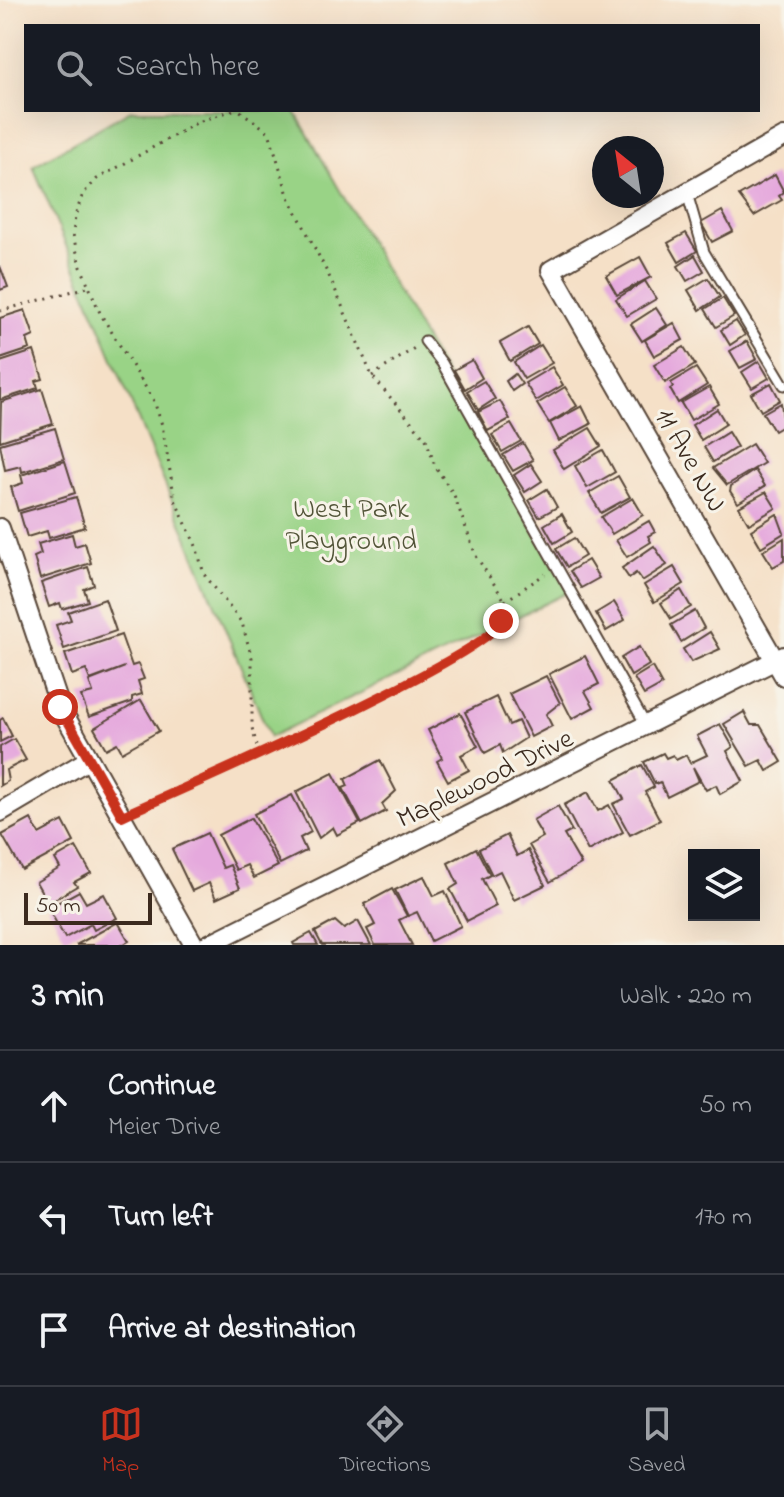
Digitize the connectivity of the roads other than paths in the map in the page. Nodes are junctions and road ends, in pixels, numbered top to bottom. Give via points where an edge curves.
1 (784, 137) edge
2 (687, 193) junction
3 (425, 341) road end
4 (784, 385) edge
5 (0, 528) edge
6 (7, 574) edge
7 (781, 664) edge
8 (647, 727) junction
9 (88, 760) junction
10 (0, 812) edge
11 (194, 945) edge
12 (207, 945) edge

1 - 2 street
2 - 4 lane via 704,252
2 - 7 street, 11 Ave NW via 551,270
3 - 8 lane
5 - 6 street
6 - 9 street via 60,707
7 - 8 street, Maplewood Drive
8 - 12 street, Maplewood Drive
9 - 10 street
9 - 11 street

